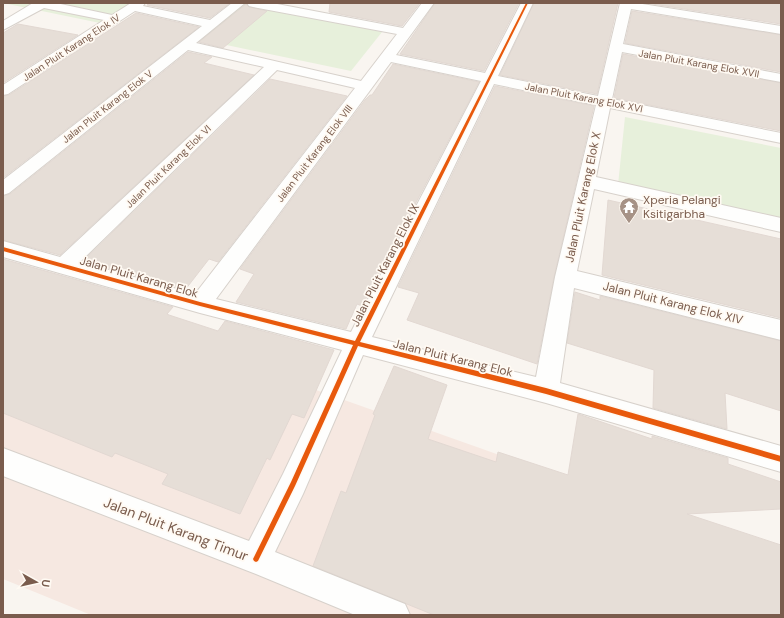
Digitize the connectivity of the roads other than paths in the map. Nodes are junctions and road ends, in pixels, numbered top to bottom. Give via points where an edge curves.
1 (41, 3) edge
2 (239, 3) edge
3 (253, 3) edge
4 (428, 3) edge
5 (526, 3) edge
6 (626, 4) edge
7 (136, 5) edge
8 (115, 19) junction
9 (211, 24) junction
10 (3, 26) edge
11 (781, 30) edge
12 (406, 32) junction
13 (185, 45) junction
14 (617, 48) junction
15 (386, 57) junction
16 (273, 66) junction
17 (489, 78) junction
18 (781, 78) edge
19 (364, 86) junction
20 (3, 91) edge
21 (604, 101) junction
22 (781, 138) edge
23 (586, 181) junction
24 (3, 189) edge
25 (781, 225) edge
26 (3, 249) edge
27 (63, 266) junction
28 (565, 277) junction
29 (200, 304) junction
30 (781, 330) edge
31 (356, 345) junction
32 (546, 392) junction
33 (781, 459) edge
34 (3, 462) edge
35 (256, 559) junction
36 (394, 615) edge

1 - 8 street
1 - 10 street
2 - 9 street, Jalan Pluit Karang Elok V
3 - 12 street via 324,11
4 - 12 street, Jalan Pluit Karang Elok VIII
5 - 17 street, Jalan Pluit Karang Elok IX
6 - 11 street
6 - 14 street, Jalan Pluit Karang Elok X
7 - 8 street, Jalan Pluit Karang Elok IV
7 - 9 street
8 - 20 street, Jalan Pluit Karang Elok IV
9 - 13 street, Jalan Pluit Karang Elok V
12 - 15 street, Jalan Pluit Karang Elok VIII
13 - 16 street
13 - 24 street, Jalan Pluit Karang Elok V
14 - 18 street, Jalan Pluit Karang Elok XVII
14 - 21 street, Jalan Pluit Karang Elok X
15 - 17 street, Jalan Pluit Karang Elok XVI
15 - 19 street, Jalan Pluit Karang Elok VIII
16 - 19 street
16 - 27 street, Jalan Pluit Karang Elok VI
17 - 21 street, Jalan Pluit Karang Elok XVI
17 - 31 street, Jalan Pluit Karang Elok IX
19 - 29 street, Jalan Pluit Karang Elok VIII
21 - 22 street, Jalan Pluit Karang Elok XVI
21 - 23 street, Jalan Pluit Karang Elok X
23 - 25 street
23 - 28 street, Jalan Pluit Karang Elok X
26 - 27 street, Jalan Pluit Karang Elok
27 - 29 street, Jalan Pluit Karang Elok
28 - 30 street, Jalan Pluit Karang Elok XIV
28 - 32 street, Jalan Pluit Karang Elok X
29 - 31 street, Jalan Pluit Karang Elok
31 - 32 street, Jalan Pluit Karang Elok
31 - 35 street, Jalan Pluit Karang Elok IX
32 - 33 street, Jalan Pluit Karang Elok
34 - 35 street, Jalan Pluit Karang Timur
35 - 36 street, Jalan Pluit Karang Timur

